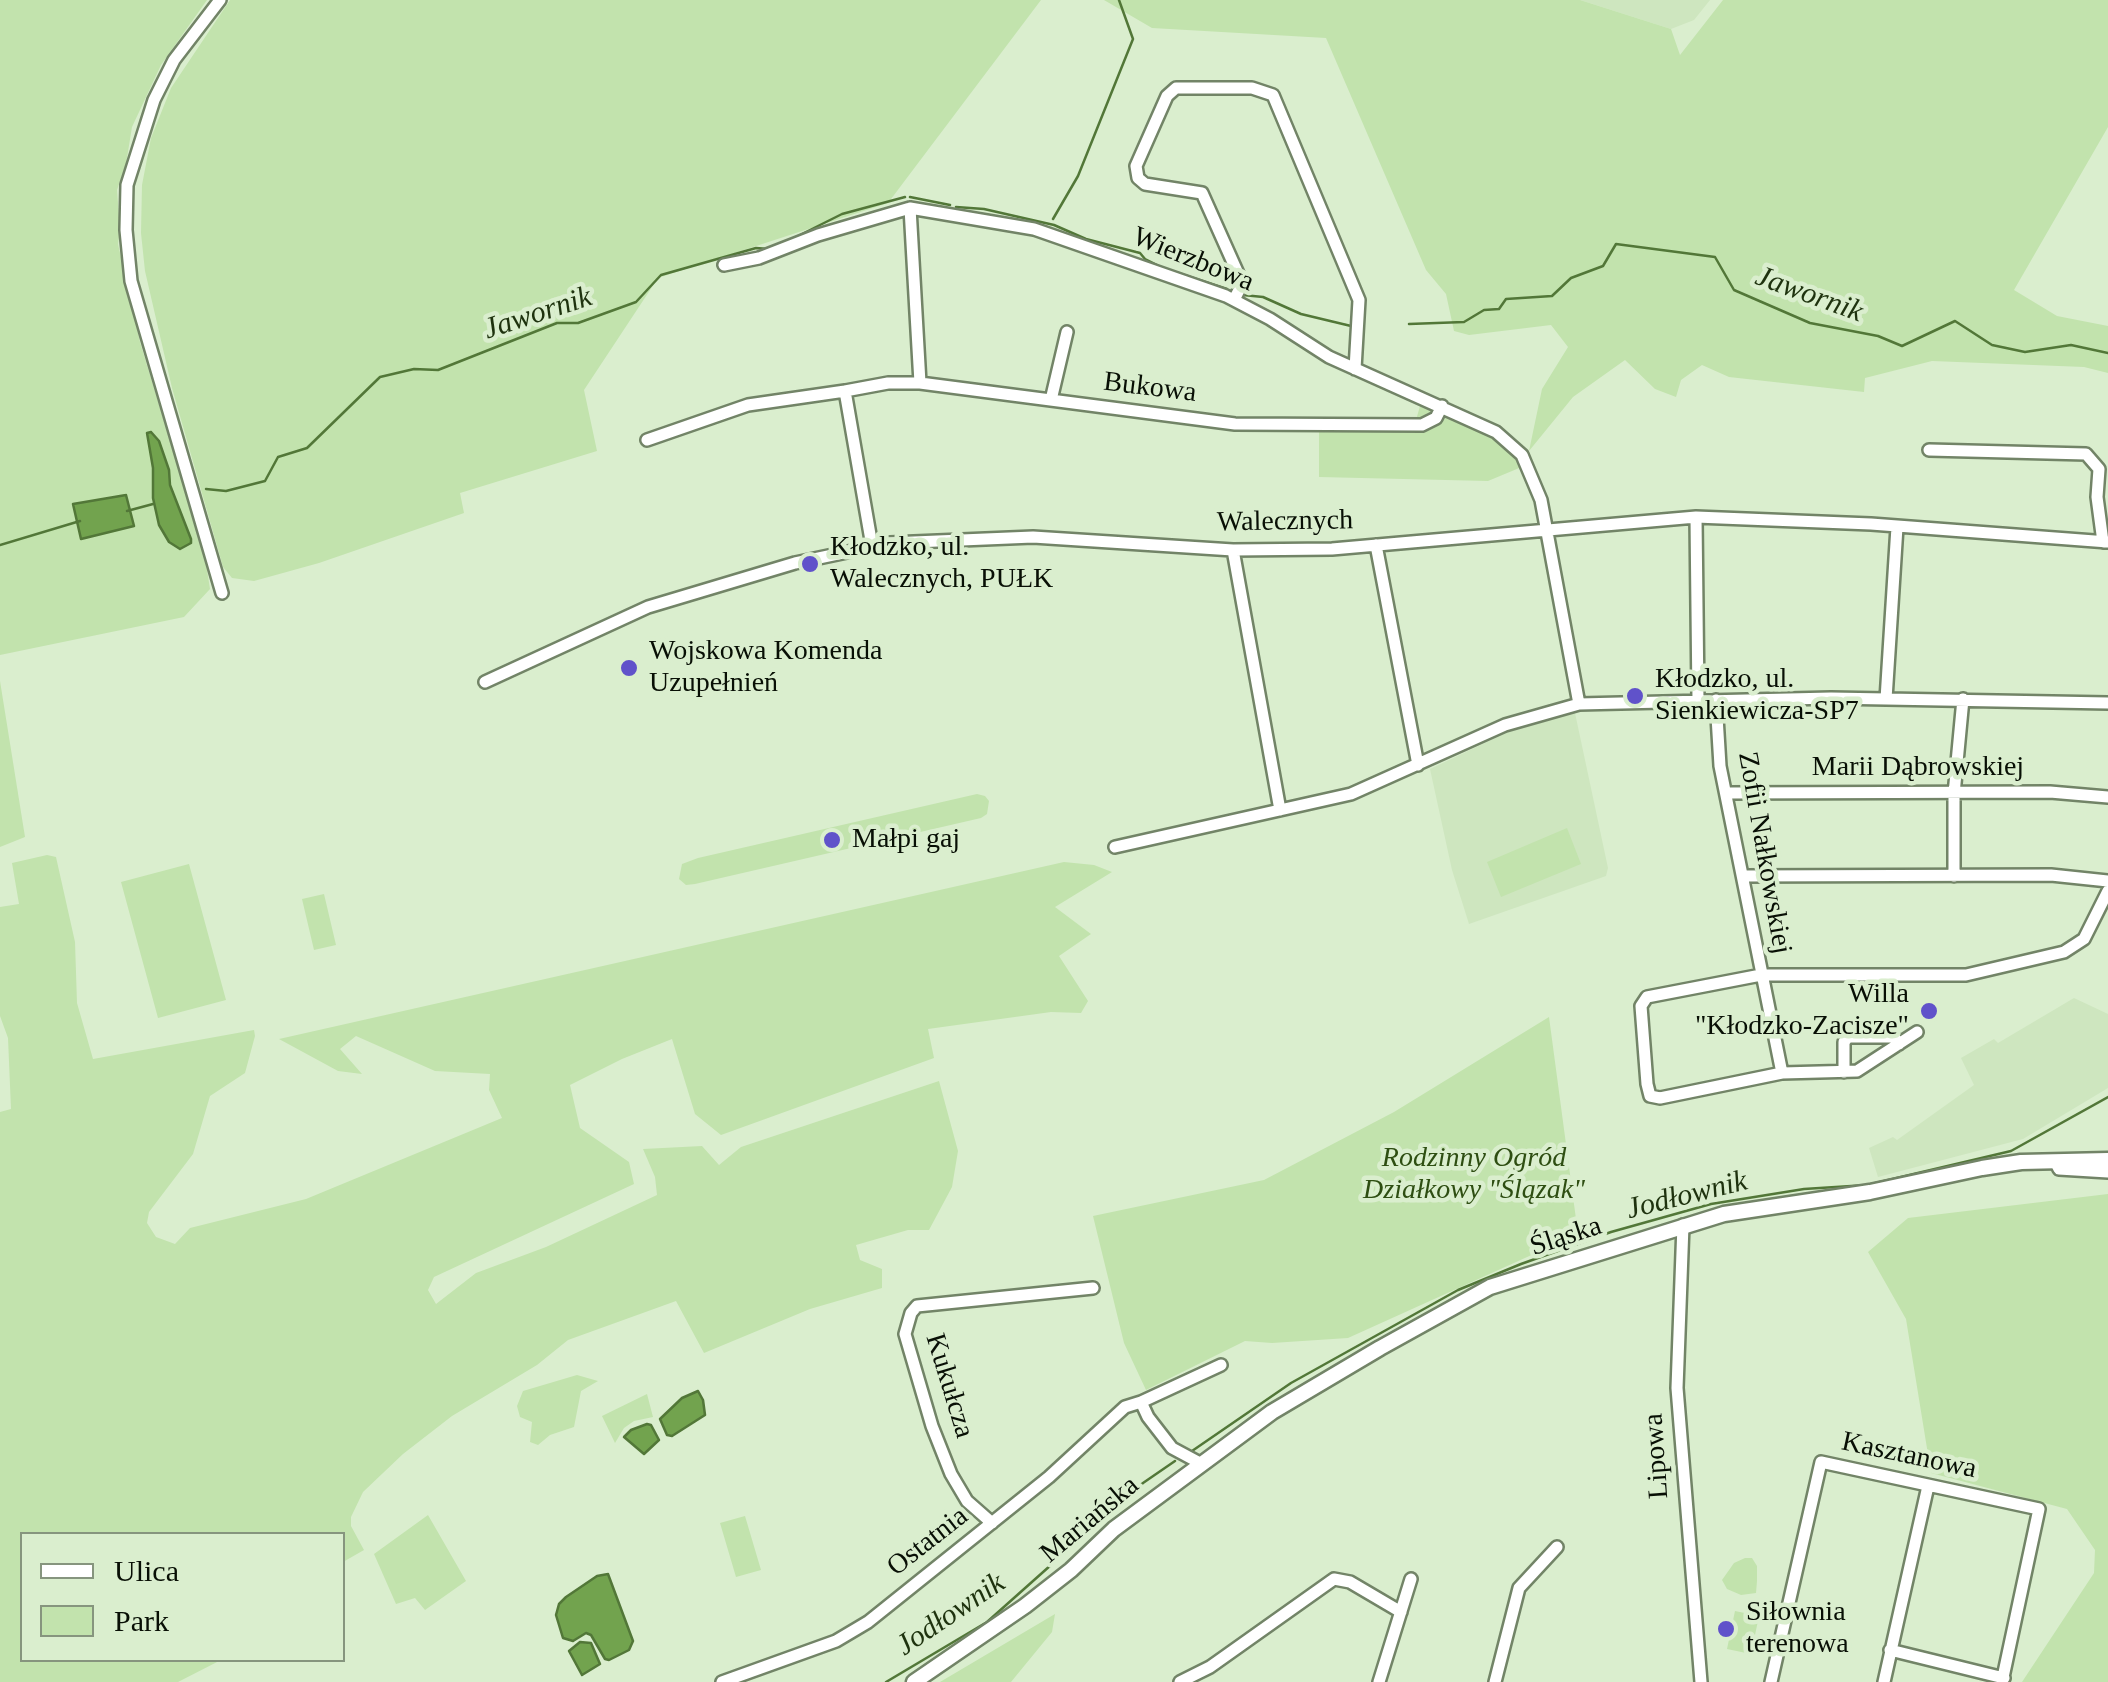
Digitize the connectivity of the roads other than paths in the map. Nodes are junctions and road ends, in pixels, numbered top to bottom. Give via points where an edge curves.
1 (220, 0) edge
2 (910, 208) junction
3 (724, 266) dead end
4 (1234, 300) junction
5 (1067, 332) dead end
6 (1356, 369) junction
7 (920, 383) junction
8 (845, 391) junction
9 (1051, 400) junction
10 (1442, 406) junction
11 (647, 440) dead end
12 (1929, 450) dead end
13 (2104, 468) edge
14 (1696, 517) junction
15 (1896, 527) junction
16 (1545, 528) junction
17 (2106, 542) edge
18 (1376, 545) junction
19 (872, 546) junction
20 (1233, 550) junction
21 (222, 593) dead end
22 (485, 682) dead end
23 (1886, 699) junction
24 (1962, 699) junction
25 (1716, 700) junction
26 (1698, 701) junction
27 (2108, 703) edge
28 (1579, 704) junction
29 (1418, 765) junction
30 (1727, 793) junction
31 (1954, 794) junction
32 (2108, 797) edge
33 (1280, 810) junction
34 (1115, 847) dead end
35 (1743, 876) junction
36 (1954, 876) junction
37 (2108, 881) edge
38 (2108, 892) edge
39 (1761, 975) junction
40 (1916, 1032) dead end
41 (1899, 1044) junction
42 (1844, 1072) junction
43 (1782, 1073) junction
44 (2108, 1160) edge
45 (2055, 1161) junction
46 (2108, 1172) edge
47 (1683, 1225) junction
48 (1092, 1288) dead end
49 (1222, 1365) dead end
50 (1142, 1402) junction
51 (1200, 1463) junction
52 (1928, 1486) junction
53 (992, 1523) junction
54 (1557, 1547) dead end
55 (1411, 1579) dead end
56 (1401, 1612) junction
57 (1890, 1650) junction
58 (2003, 1680) edge
59 (722, 1682) edge
60 (914, 1682) edge
61 (1180, 1682) edge
62 (1380, 1682) edge
63 (1495, 1682) edge
64 (1701, 1682) edge
65 (1771, 1682) edge
66 (1884, 1682) edge

1 - 21 street via 174,60 154,100 127,185 126,230 131,281
2 - 3 street
2 - 4 street, Wierzbowa via 1034,229
2 - 7 street
4 - 6 street, Wierzbowa
4 - 6 street via 1240,278 1202,193 1138,178 1136,166 1176,88 1252,88 1273,95 1359,300
5 - 9 street
6 - 10 street, Wierzbowa
7 - 8 street, Bukowa
7 - 9 street, Bukowa
8 - 11 street, Bukowa via 748,405
8 - 19 street
9 - 10 street, Bukowa via 1235,424 1422,426
10 - 16 street, Wierzbowa via 1496,432 1522,455
12 - 13 street via 2086,454
13 - 17 street via 2097,496
14 - 15 street, Walecznych
14 - 16 street, Walecznych
14 - 26 street
15 - 17 street, Walecznych
15 - 23 street
16 - 18 street, Walecznych
16 - 28 street, Wierzbowa
18 - 20 street, Walecznych
18 - 29 street
19 - 20 street, Walecznych via 1033,537
19 - 22 street, Walecznych via 648,607
20 - 33 street
23 - 24 street
23 - 25 street
24 - 27 street
24 - 31 street
25 - 26 street
25 - 30 street, Zofii Nałkowskiej
26 - 28 street
28 - 29 street via 1505,725
29 - 33 street via 1351,794
30 - 31 street, Marii Dąbrowskiej
30 - 35 street, Zofii Nałkowskiej
31 - 32 street, Marii Dąbrowskiej
31 - 36 street
33 - 34 street
35 - 36 street
35 - 39 street, Zofii Nałkowskiej
36 - 37 street
38 - 39 street via 2084,938 2064,952 2032,960 1938,978
39 - 43 street, Zofii Nałkowskiej
39 - 43 street via 1647,997 1641,1006 1650,1096
40 - 41 street
41 - 42 street via 1857,1071
41 - 42 street via 1894,1037 1848,1037
42 - 43 street
44 - 45 street, Śląska
45 - 46 street via 2059,1169
45 - 47 street, Śląska via 1982,1168
47 - 51 street, Śląska via 1490,1288 1288,1403
47 - 64 street, Lipowa via 1677,1388
48 - 53 street, Kukułcza via 917,1306 910,1313 904,1334 932,1426 966,1502
49 - 50 street, Ostatnia
50 - 51 street via 1172,1448
50 - 53 street, Ostatnia via 1125,1407
51 - 60 street, Mariańska via 1025,1606
52 - 57 street
52 - 58 street, Kasztanowa via 2039,1510
52 - 65 street, Kasztanowa via 1821,1462
53 - 59 street, Ostatnia via 836,1641
54 - 63 street via 1518,1588
55 - 56 street
56 - 61 street via 1334,1579 1210,1668
56 - 62 street
57 - 58 street, Kasztanowa
57 - 66 street

